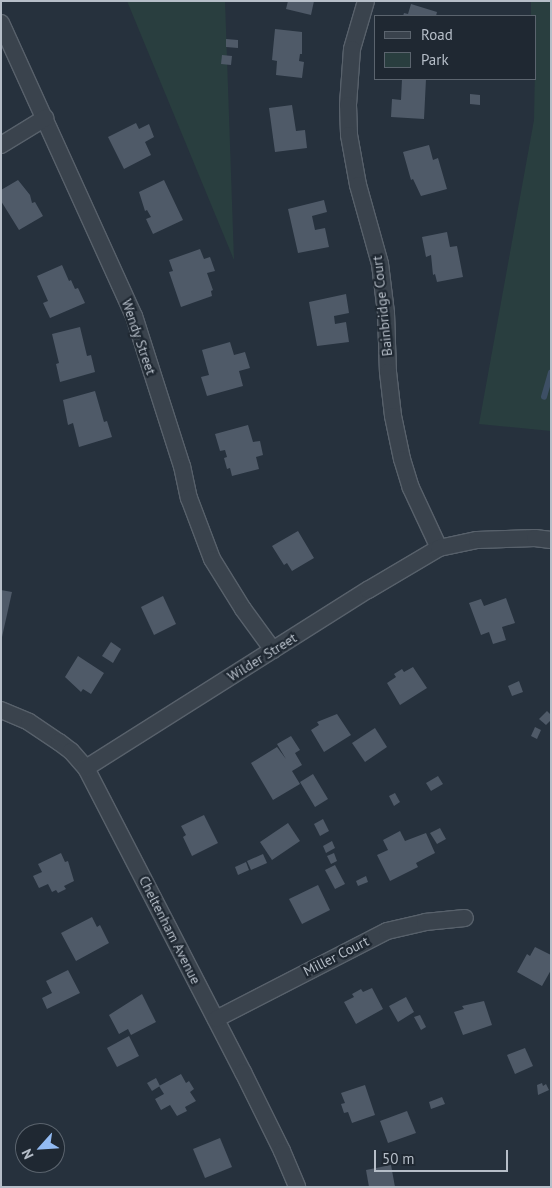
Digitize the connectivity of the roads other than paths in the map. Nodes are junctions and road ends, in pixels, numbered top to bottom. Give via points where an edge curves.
1 (366, 1) edge
2 (1, 23) edge
3 (45, 118) junction
4 (1, 145) edge
5 (551, 540) edge
6 (439, 548) junction
7 (273, 650) junction
8 (1, 710) edge
9 (86, 768) junction
10 (465, 918) dead end
11 (216, 1019) junction
12 (296, 1187) edge

1 - 6 street, Bainbridge Court via 352,49 349,135 358,185 380,264 388,372 402,459 411,488
2 - 3 street, Wendy Street
3 - 4 street
3 - 7 street, Wendy Street via 134,316 182,466 189,498 212,559
5 - 6 street, Wilder Street via 477,540
6 - 7 street, Wilder Street
7 - 9 street, Wilder Street
8 - 9 street, Cheltenham Avenue via 29,722 59,742
9 - 11 street, Cheltenham Avenue
10 - 11 street, Miller Court via 425,922 387,931
11 - 12 street, Cheltenham Avenue via 282,1151

